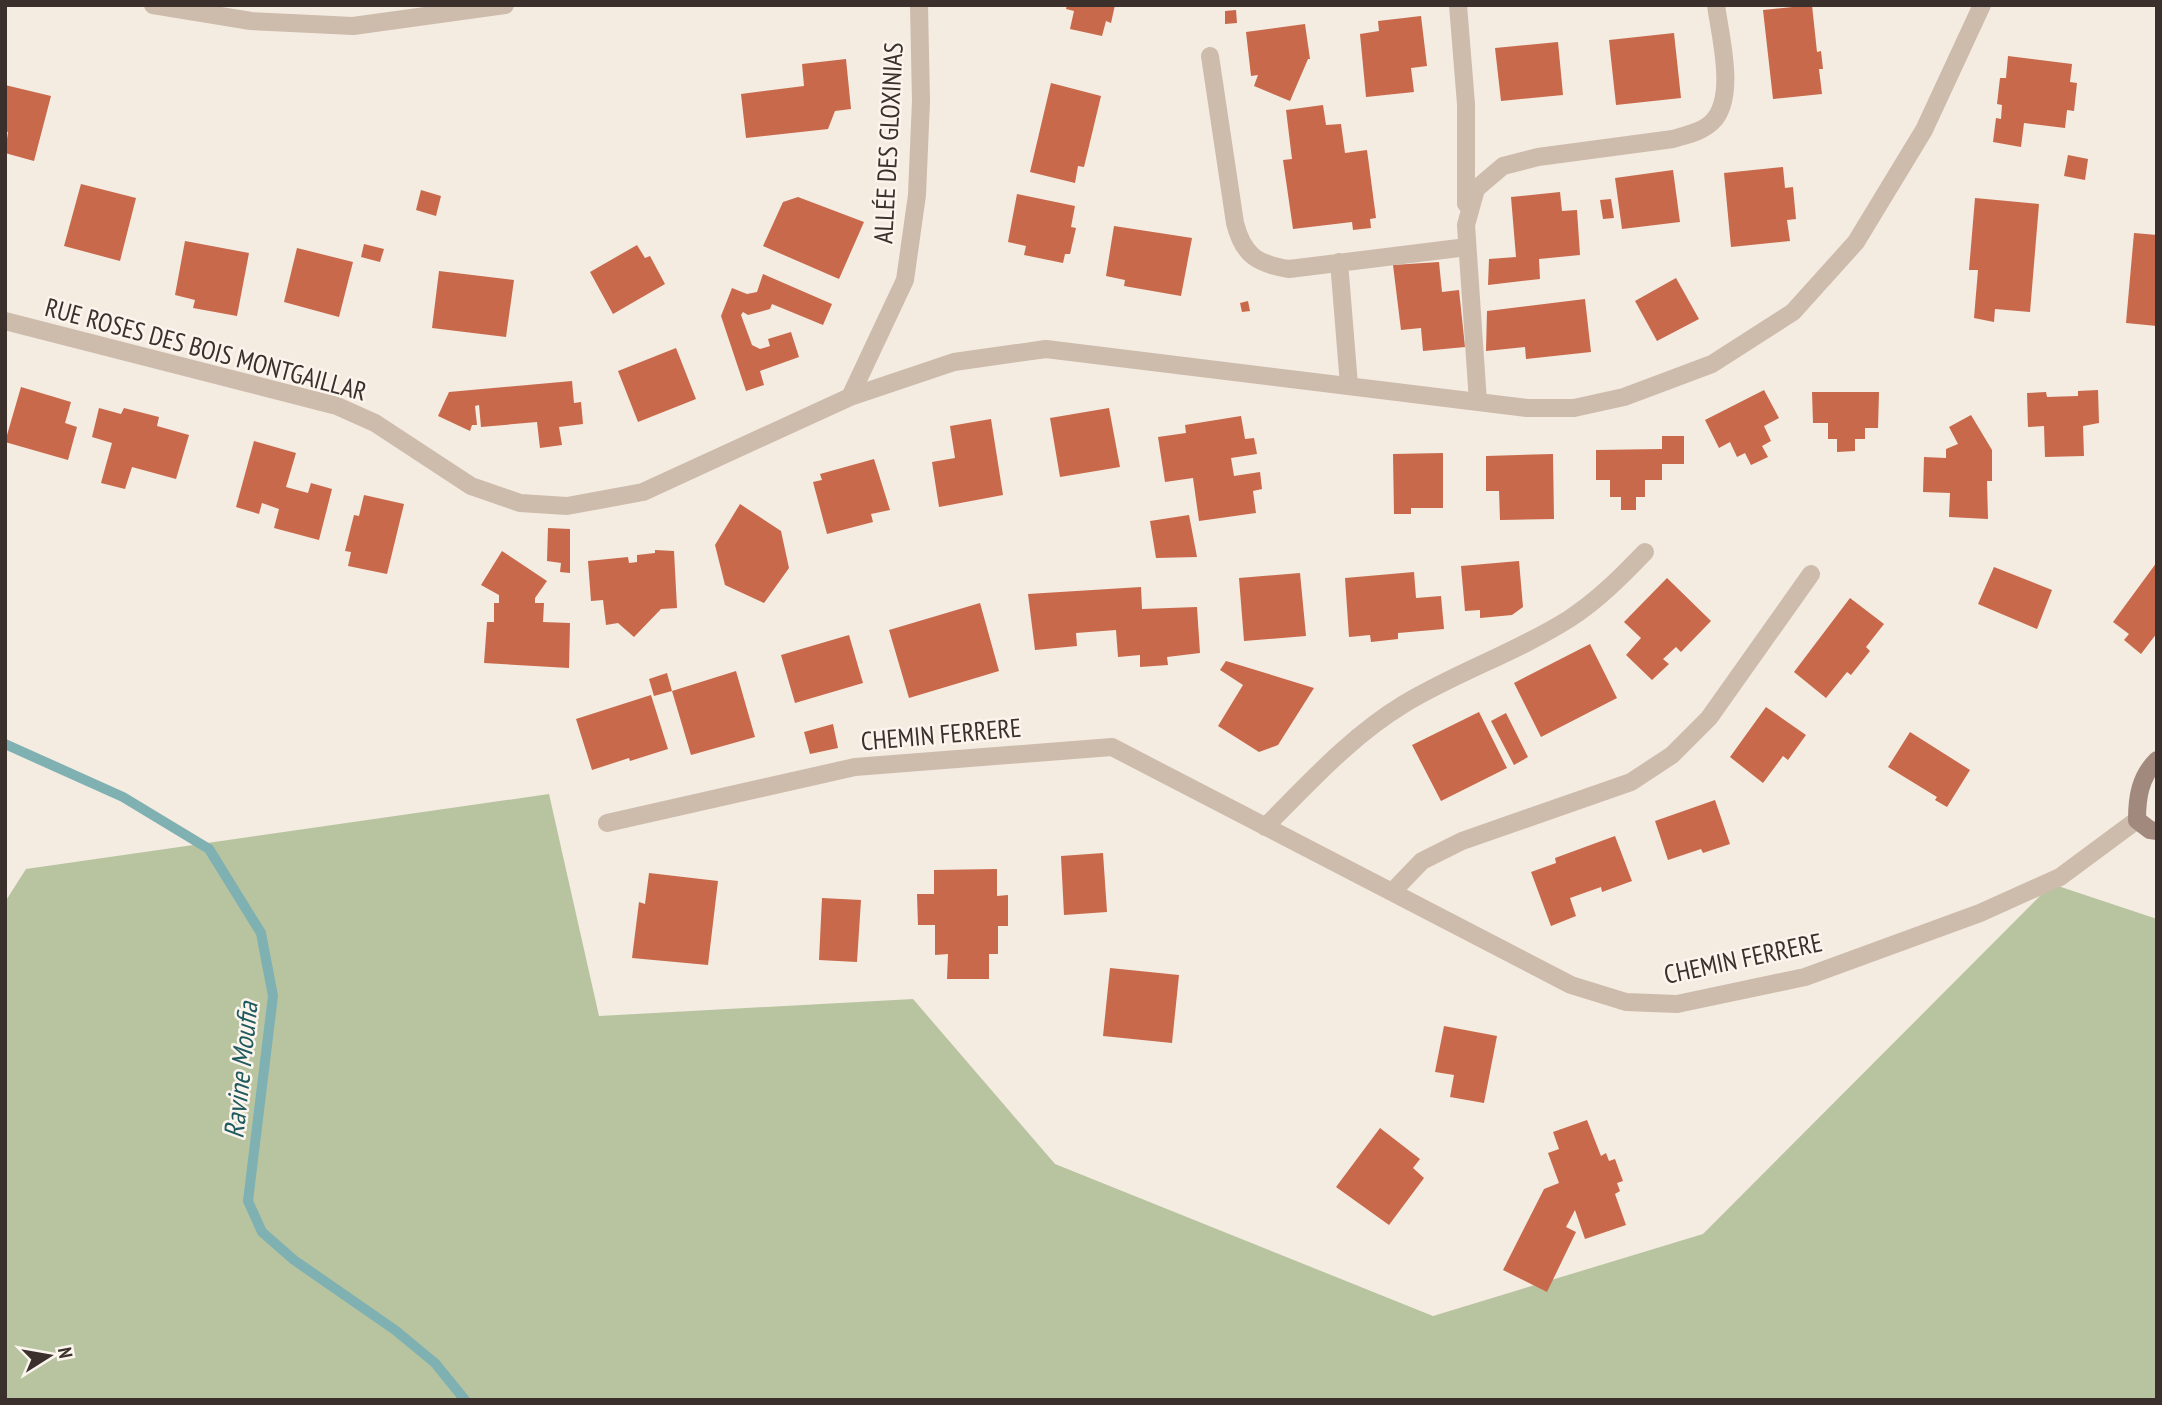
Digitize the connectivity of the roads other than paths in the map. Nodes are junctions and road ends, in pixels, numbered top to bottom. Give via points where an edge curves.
1 (153, 5) edge
2 (505, 5) edge
3 (919, 5) edge
4 (1458, 5) edge
5 (1716, 5) edge
6 (1982, 5) edge
7 (1210, 56) dead end
8 (1466, 225) junction
9 (1467, 247) junction
10 (1339, 262) junction
11 (5, 321) edge
12 (1349, 385) junction
13 (850, 397) junction
14 (1478, 402) junction
15 (1645, 552) dead end
16 (1811, 574) dead end
17 (2157, 760) edge
18 (2137, 820) junction
19 (607, 823) dead end
20 (1265, 827) junction
21 (2157, 831) edge
22 (1392, 892) junction

1 - 2 street via 251,22 353,26
3 - 13 street, ALLÉE DES GLOXINIAS via 917,195 905,280
4 - 8 street via 1466,104
5 - 8 street via 1726,82 1723,107 1712,122 1673,139 1503,166 1476,189
6 - 14 street, RUE ROSES DES BOIS MONTGAILLAR via 1924,130 1856,242 1793,312 1712,364 1624,397 1574,408
7 - 10 street via 1240,243 1269,266
8 - 9 street
9 - 10 street
9 - 14 street
10 - 12 street
11 - 13 street, RUE ROSES DES BOIS MONTGAILLAR via 337,406 375,423 471,486 543,506 643,492
12 - 13 street, RUE ROSES DES BOIS MONTGAILLAR via 1046,349 954,362
12 - 14 street, RUE ROSES DES BOIS MONTGAILLAR
15 - 20 street via 1605,593 1569,618 1402,705 1350,744
16 - 22 street via 1709,718 1672,755 1631,782 1462,841 1422,861
17 - 18 street via 2146,771 2137,796
18 - 21 street
18 - 22 street, CHEMIN FERRERE via 2060,877 1980,913 1805,977 1677,1003 1626,1002 1570,985
19 - 20 street, CHEMIN FERRERE via 855,767 1112,747
20 - 22 street, CHEMIN FERRERE

